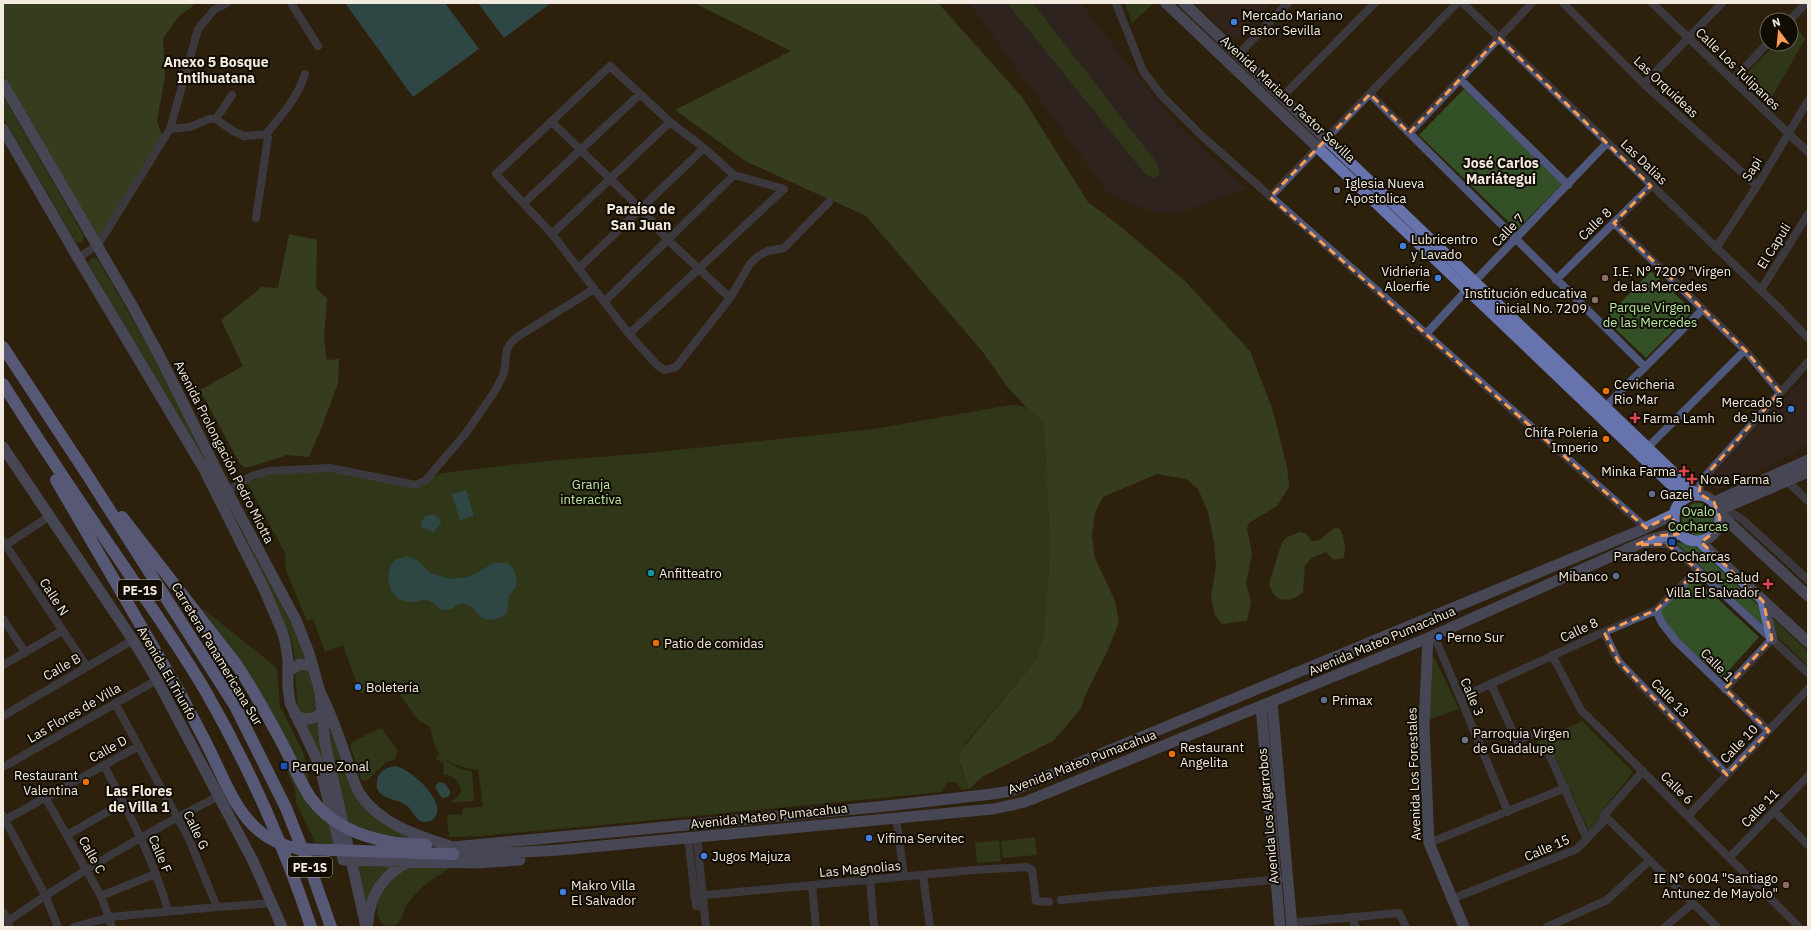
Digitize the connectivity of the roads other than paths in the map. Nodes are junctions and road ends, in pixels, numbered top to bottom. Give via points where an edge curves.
1 (227, 3) edge
2 (291, 3) edge
3 (1116, 3) edge
4 (1166, 3) edge
5 (1184, 3) edge
6 (1288, 3) edge
7 (1375, 3) edge
8 (1457, 3) edge
9 (1463, 3) edge
10 (1532, 3) edge
11 (1563, 3) edge
12 (1652, 3) edge
13 (1722, 3) edge
14 (1806, 3) edge
15 (1798, 12) edge
16 (1499, 38) junction
17 (1689, 38) junction
18 (318, 46) dead end
19 (1759, 52) edge
20 (1238, 55) junction
21 (304, 74) dead end
22 (1460, 78) junction
23 (1733, 80) junction
24 (3, 84) edge
25 (1644, 84) junction
26 (640, 94) junction
27 (1370, 94) junction
28 (232, 95) dead end
29 (1282, 97) junction
30 (1808, 101) edge
31 (216, 118) junction
32 (551, 120) junction
33 (670, 122) junction
34 (3, 129) edge
35 (170, 129) junction
36 (1409, 133) junction
37 (1788, 133) junction
38 (266, 134) junction
39 (1322, 143) junction
40 (1607, 144) junction
41 (704, 148) junction
42 (581, 150) junction
43 (1808, 152) edge
44 (734, 175) junction
45 (610, 179) junction
46 (1568, 185) junction
47 (1651, 186) junction
48 (1757, 186) junction
49 (1270, 197) junction
50 (829, 202) dead end
51 (524, 203) junction
52 (640, 208) junction
53 (1808, 214) edge
54 (256, 218) dead end
55 (1614, 223) junction
56 (552, 234) junction
57 (1516, 239) junction
58 (668, 240) junction
59 (98, 245) junction
60 (1716, 248) junction
61 (78, 258) junction
62 (578, 269) junction
63 (698, 269) junction
64 (1556, 280) junction
65 (1470, 286) junction
66 (594, 289) junction
67 (1761, 290) junction
68 (730, 298) junction
69 (604, 302) junction
70 (1702, 309) junction
71 (1807, 332) edge
72 (629, 334) junction
73 (1426, 334) junction
74 (3, 347) edge
75 (1744, 350) junction
76 (1808, 362) edge
77 (1645, 367) junction
78 (3, 384) edge
79 (1780, 392) junction
80 (1605, 407) junction
81 (3, 447) edge
82 (43, 447) junction
83 (1648, 447) junction
84 (1808, 460) edge
85 (1808, 472) edge
86 (86, 473) junction
87 (1786, 482) junction
88 (227, 492) junction
89 (1698, 495) junction
90 (1685, 498) junction
91 (1808, 501) edge
92 (1718, 509) junction
93 (1674, 514) junction
94 (48, 516) junction
95 (1646, 528) junction
96 (1681, 534) junction
97 (1699, 541) junction
98 (4, 543) edge
99 (1636, 545) junction
100 (1698, 570) junction
101 (1808, 580) edge
102 (1808, 596) edge
103 (1763, 601) junction
104 (1656, 610) junction
105 (3, 619) edge
106 (62, 631) junction
107 (1604, 632) junction
108 (1431, 636) junction
109 (1772, 639) junction
110 (133, 640) junction
111 (1808, 642) edge
112 (25, 652) junction
113 (1552, 655) junction
114 (3, 665) edge
115 (313, 666) junction
116 (87, 667) junction
117 (289, 671) junction
118 (1808, 673) edge
119 (157, 680) junction
120 (1491, 684) junction
121 (1724, 689) junction
122 (1808, 689) edge
123 (320, 692) junction
124 (1460, 698) junction
125 (1272, 702) junction
126 (115, 703) junction
127 (1261, 706) junction
128 (321, 712) junction
129 (295, 715) junction
130 (3, 716) edge
131 (1769, 731) junction
132 (1530, 735) dead end
133 (139, 746) junction
134 (1550, 756) dead end
135 (104, 765) junction
136 (3, 767) edge
137 (1643, 771) junction
138 (1727, 775) junction
139 (1808, 776) edge
140 (1565, 788) junction
141 (219, 796) junction
142 (45, 798) junction
143 (123, 803) junction
144 (1508, 812) junction
145 (1774, 812) junction
146 (1604, 815) junction
147 (1688, 816) junction
148 (177, 817) junction
149 (4, 818) edge
150 (896, 818) junction
151 (67, 836) junction
152 (140, 837) junction
153 (692, 837) junction
154 (1587, 839) junction
155 (1429, 842) junction
156 (634, 843) junction
157 (1808, 845) edge
158 (395, 848) junction
159 (453, 850) junction
160 (1730, 857) junction
161 (347, 860) junction
162 (1650, 860) junction
163 (411, 861) junction
164 (86, 869) junction
165 (155, 874) junction
166 (923, 875) junction
167 (904, 876) junction
168 (1288, 878) junction
169 (1276, 879) junction
170 (870, 880) junction
171 (812, 885) junction
172 (45, 895) junction
173 (101, 896) junction
174 (698, 896) junction
175 (1452, 899) junction
176 (1061, 900) dead end
177 (1049, 902) dead end
178 (273, 903) junction
179 (1693, 903) junction
180 (217, 907) junction
181 (168, 911) junction
182 (3, 912) edge
183 (110, 917) junction
184 (1351, 917) junction
185 (8, 924) edge
186 (1292, 925) edge
187 (58, 927) edge
188 (74, 927) edge
189 (112, 927) edge
190 (282, 927) edge
191 (311, 927) edge
192 (331, 927) edge
193 (366, 927) edge
194 (706, 927) edge
195 (816, 927) edge
196 (874, 927) edge
197 (930, 927) edge
198 (1280, 927) edge
199 (1352, 927) edge
200 (1356, 927) edge
201 (1406, 927) edge
202 (1464, 927) edge
203 (1547, 927) edge
204 (1665, 927) edge
205 (1717, 927) edge
206 (1800, 927) edge

1 - 35 street via 214,10 198,29
2 - 18 street
3 - 49 street via 1143,71 1161,95
4 - 39 main road, Avenida Mariano Pastor Sevilla
5 - 20 main road, Avenida Mariano Pastor Sevilla
6 - 20 street
7 - 29 street
8 - 27 street
9 - 16 street, Las Dalias
10 - 16 street
11 - 25 street, Las Orquídeas
12 - 17 street, Calle Los Tulipanes
13 - 17 street
14 - 15 street
16 - 22 street
16 - 40 street, Las Dalias
17 - 23 street, Calle Los Tulipanes
17 - 25 street
19 - 23 street
20 - 29 main road, Avenida Mariano Pastor Sevilla
21 - 38 street via 295,95
22 - 36 street
22 - 46 street
23 - 37 street, Calle Los Tulipanes
24 - 59 main road, Avenida Prolongación Pedro Miotta
25 - 48 street, Las Orquídeas
26 - 32 street via 610,66
26 - 33 street
26 - 42 street
27 - 36 street
27 - 39 street
28 - 31 street
29 - 39 main road, Avenida Mariano Pastor Sevilla
30 - 37 street, Sapi
31 - 35 street via 190,127
31 - 38 street via 244,136
32 - 42 street
32 - 51 street via 496,174
33 - 41 street
33 - 45 street
34 - 61 main road, Avenida Prolongación Pedro Miotta
35 - 59 street
36 - 57 street
37 - 43 street, Calle Los Tulipanes
37 - 48 street, Sapi
38 - 54 street via 268,137
39 - 49 street
39 - 65 main road, Avenida Mariano Pastor Sevilla
40 - 46 street, Calle 7
40 - 47 street, Las Dalias
41 - 44 street
41 - 52 street
42 - 45 street
42 - 51 street
44 - 58 street
44 - 63 street via 784,189
45 - 52 street
45 - 56 street
46 - 57 street, Calle 7
47 - 55 street, Calle 8
47 - 60 street, Las Dalias
48 - 60 street, Sapi
49 - 73 street
50 - 68 street via 784,248 758,256 750,264
51 - 56 street
52 - 58 street
52 - 62 street
53 - 67 street, El Capuli
55 - 64 street, Calle 8
55 - 70 street
56 - 62 street
57 - 64 street
57 - 65 street, Calle 7
58 - 63 street
58 - 69 street
59 - 61 street
59 - 88 main road, Avenida Prolongación Pedro Miotta via 158,353
60 - 67 street, Las Dalias
61 - 117 main road, Avenida Prolongación Pedro Miotta via 204,469 264,589 282,631
62 - 66 street
63 - 68 street
63 - 72 street
64 - 77 street
65 - 73 street, Calle 7
65 - 80 main road, Avenida Mariano Pastor Sevilla
65 - 90 main road, Avenida Mariano Pastor Sevilla
66 - 69 street
66 - 88 street via 511,343 507,349 504,373 495,391 466,433 421,483 416,485 330,468 260,473
67 - 71 street, Las Dalias
68 - 72 street via 676,367 671,369 665,370 657,365
69 - 72 street
70 - 75 street
70 - 77 street
73 - 95 street
74 - 86 highway, PE-1S
75 - 79 street
75 - 83 street
76 - 79 street
77 - 80 street
78 - 82 highway, PE-1S
79 - 89 street via 1701,481
80 - 83 main road, Avenida Mariano Pastor Sevilla
81 - 94 main road, Avenida El Triunfo
82 - 158 highway, bridge via 53,474 180,692 245,818 268,838 286,846 304,849
82 - 191 highway, PE-1S via 178,646 205,691 269,815
83 - 89 main road, Avenida Mariano Pastor Sevilla
84 - 92 main road
85 - 87 main road
86 - 158 highway, bridge via 236,664 256,695 310,797 331,817 351,830
86 - 192 highway, Carretera Panamericana Sur / PE-1S via 222,683 248,729 286,808
87 - 91 street
87 - 92 main road
88 - 115 main road, Avenida Prolongación Pedro Miotta via 296,620
89 - 90 main road
89 - 92 main road via 1709,498
90 - 93 main road
92 - 97 main road via 1719,525 1716,531
92 - 101 street via 1729,511 1743,520
92 - 102 main road
93 - 95 main road, Avenida Mateo Pumacahua
93 - 96 main road via 1674,522
94 - 98 street
94 - 110 main road, Avenida El Triunfo
95 - 159 main road, Avenida Mateo Pumacahua via 1011,791
96 - 97 main road
96 - 99 main road, Avenida Mateo Pumacahua via 1655,538
97 - 103 main road
98 - 106 street, Calle N
99 - 100 street via 1667,544
99 - 108 main road, Avenida Mateo Pumacahua
100 - 104 street, Calle 8
100 - 109 street
103 - 109 main road
103 - 111 main road
104 - 107 street, Calle 8
104 - 121 street, Calle 1 via 1669,633
105 - 112 street
106 - 112 street
106 - 116 street, Calle N
107 - 113 street, Calle 8
107 - 138 street, Calle 13 via 1618,661
108 - 124 street, Calle 3
108 - 125 main road, Avenida Mateo Pumacahua
108 - 155 main road, Avenida Los Forestales via 1424,726
109 - 118 street
109 - 121 street
110 - 116 street, Calle B
110 - 119 main road, Avenida El Triunfo
112 - 114 street
113 - 120 street, Calle 8
113 - 137 street, Calle 6 via 1581,710
115 - 117 main road via 300,664
115 - 123 main road, Avenida Prolongación Pedro Miotta
116 - 130 street, Calle B
117 - 129 main road, Avenida Prolongación Pedro Miotta via 289,696
119 - 126 street, Las Flores de Villa
119 - 141 main road, Avenida El Triunfo
120 - 124 street, Calle 8
120 - 132 street via 1517,741
121 - 131 street, Calle 1
122 - 131 street, Calle 10
123 - 128 main road, Avenida Prolongación Pedro Miotta
123 - 159 main road via 332,716 359,793 368,805 390,822
124 - 144 street, Calle 3
125 - 127 main road, Avenida Mateo Pumacahua
125 - 168 main road, Avenida Los Algarrobos
126 - 133 street, Calle G
126 - 136 street, Las Flores de Villa
127 - 150 main road, Avenida Mateo Pumacahua via 1025,802 993,809
127 - 169 main road, Avenida Los Algarrobos
128 - 129 main road via 312,719 303,719
128 - 161 main road, Avenida Prolongación Pedro Miotta
129 - 161 main road, Avenida Prolongación Pedro Miotta via 319,764
131 - 138 street, Calle 10
133 - 135 street, Calle D
133 - 148 street, Calle G
134 - 140 street
135 - 142 street, Calle D
135 - 143 street, Calle F
137 - 146 street, Calle 15
137 - 147 street, Calle 6
138 - 147 street, Calle 10
139 - 145 street, Calle 11
140 - 144 street
140 - 154 street
141 - 148 street
141 - 178 main road, Avenida El Triunfo
142 - 149 street, Calle D
142 - 151 street, Calle C
143 - 151 street
143 - 152 street, Calle F
144 - 155 street
145 - 157 street
145 - 160 street, Calle 11
146 - 154 street, Calle 15 via 1603,822
146 - 162 street
147 - 160 street, Calle 6
148 - 152 street
148 - 180 street, Calle G
149 - 172 street
150 - 153 main road, Avenida Mateo Pumacahua
150 - 167 street
151 - 164 street, Calle C
152 - 164 street
152 - 165 street, Calle F
153 - 156 main road, Avenida Mateo Pumacahua
153 - 174 street
154 - 175 street, Calle 15 via 1577,849
155 - 175 main road, Avenida Los Forestales
156 - 159 main road, Avenida Mateo Pumacahua via 494,854
156 - 163 main road via 608,851 495,862
158 - 159 highway
160 - 206 street, Calle 6
161 - 163 main road
161 - 193 main road
162 - 179 street
162 - 203 street via 1606,900
163 - 193 main road via 393,871 378,887 372,900
164 - 172 street
164 - 173 street, Calle C
165 - 173 street
165 - 181 street, Calle F
166 - 167 street, Las Magnolias
166 - 177 street, Las Magnolias via 1027,867 1032,870 1036,902
166 - 197 street
167 - 170 street, Las Magnolias
168 - 169 street
168 - 186 main road, Avenida Los Algarrobos
169 - 176 street
169 - 198 main road, Avenida Los Algarrobos
170 - 171 street, Las Magnolias
170 - 196 street
171 - 174 street, Las Magnolias
171 - 195 street
172 - 185 street
172 - 187 street
173 - 183 street, Calle C
174 - 194 street
175 - 202 main road, Avenida Los Forestales
178 - 180 street
178 - 190 main road, Avenida El Triunfo
179 - 204 street
179 - 205 street
180 - 181 street
181 - 183 street
182 - 185 street
183 - 188 street
183 - 189 street, Calle C
184 - 186 street
184 - 199 street
184 - 200 street
184 - 201 street via 1399,913

